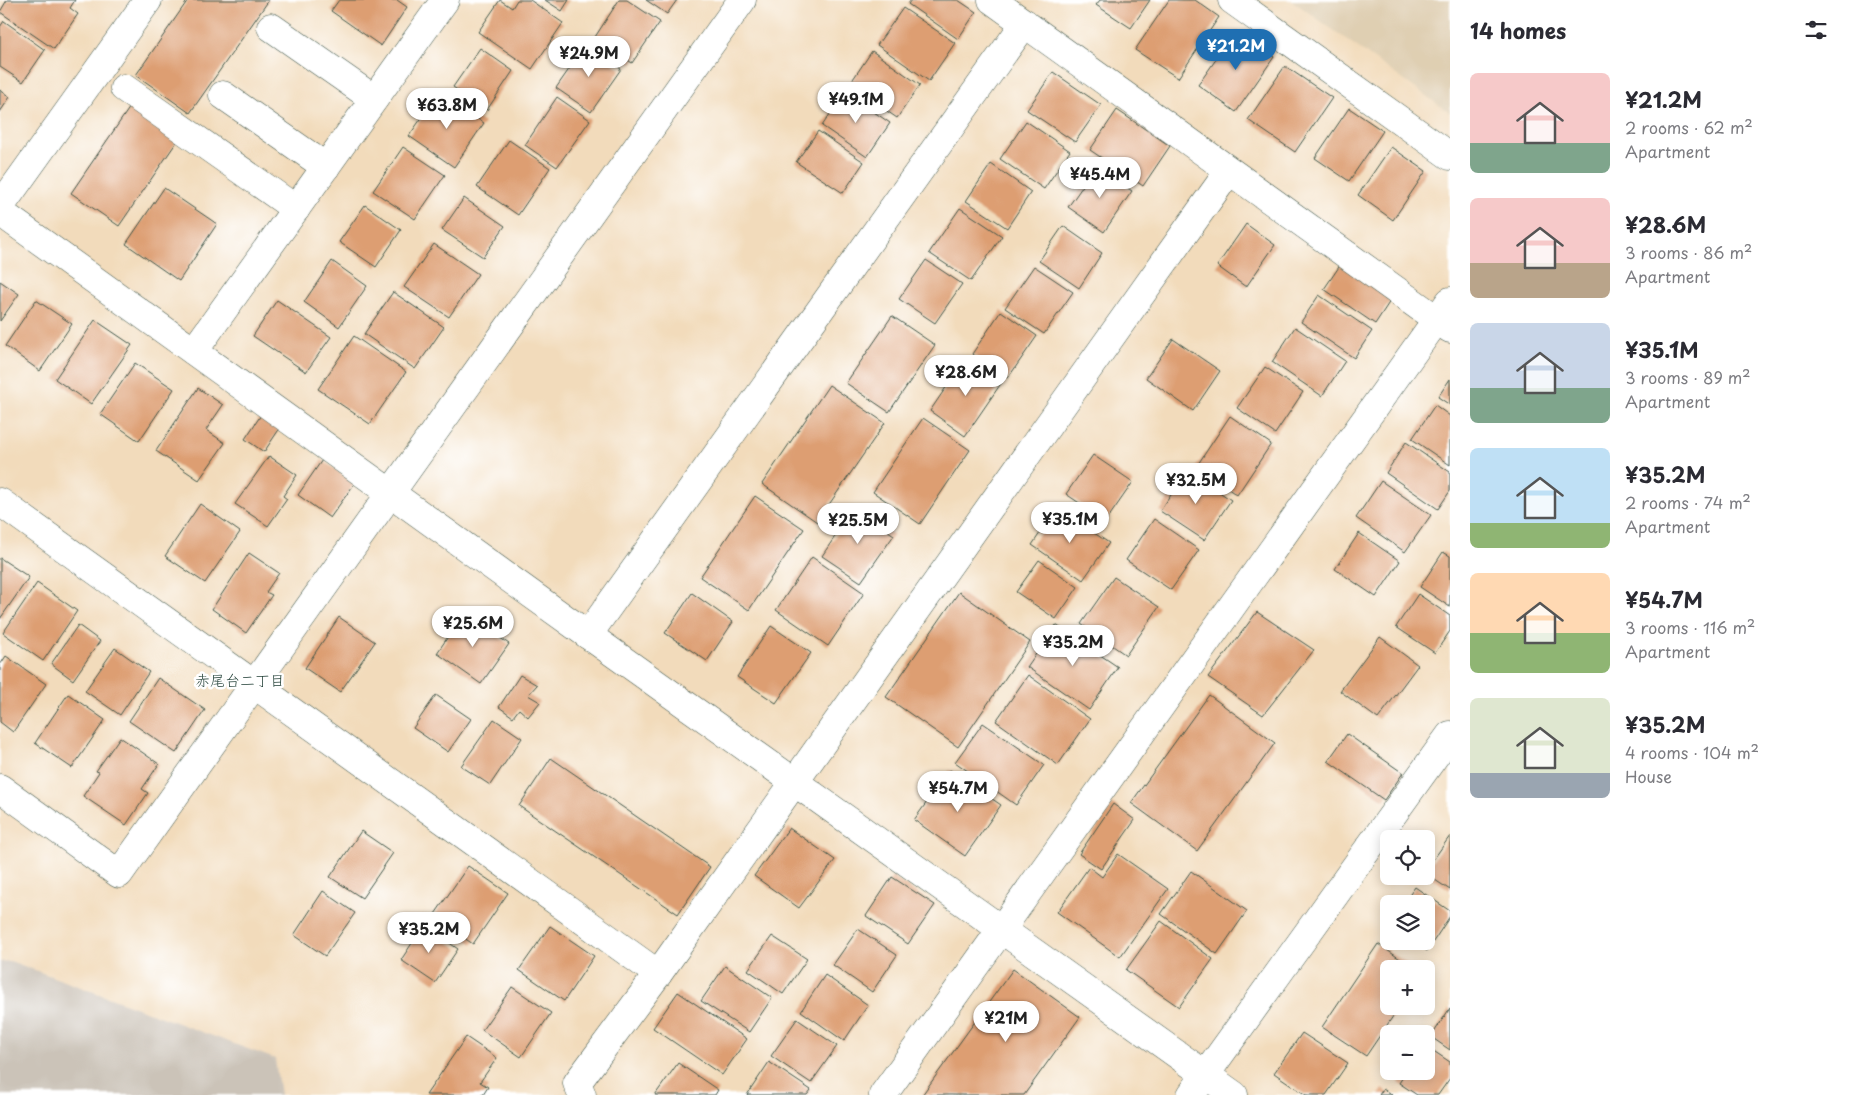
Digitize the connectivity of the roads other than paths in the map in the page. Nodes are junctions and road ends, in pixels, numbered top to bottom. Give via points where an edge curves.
1 (148, 0) edge
2 (445, 0) edge
3 (742, 0) edge
4 (992, 0) edge
5 (1232, 0) edge
6 (1024, 23) junction
7 (271, 27) dead end
8 (124, 88) dead end
9 (223, 95) dead end
10 (374, 98) junction
11 (1450, 156) edge
12 (326, 167) junction
13 (1229, 171) junction
14 (0, 206) edge
15 (296, 209) junction
16 (0, 212) edge
17 (1446, 317) edge
18 (194, 351) junction
19 (389, 493) junction
20 (0, 502) edge
21 (588, 635) junction
22 (254, 684) junction
23 (1450, 735) edge
24 (794, 781) junction
25 (0, 788) edge
26 (1001, 930) junction
27 (658, 974) junction
28 (1198, 1085) edge
29 (582, 1095) edge
30 (883, 1095) edge
31 (1234, 1095) edge

1 - 14 street
2 - 10 street
3 - 19 street
4 - 6 street
5 - 11 street
6 - 13 street
6 - 21 street
7 - 10 street
8 - 15 street
9 - 12 street
10 - 12 street
12 - 15 street
13 - 17 street
13 - 24 street
15 - 18 street
16 - 18 street
17 - 26 street
18 - 19 street
19 - 21 street
19 - 22 street
20 - 22 street
21 - 24 street
22 - 25 street via 119,874
22 - 27 street
23 - 28 street
24 - 26 street
24 - 27 street
26 - 28 street
26 - 30 street
27 - 29 street via 577,1083
28 - 31 street

